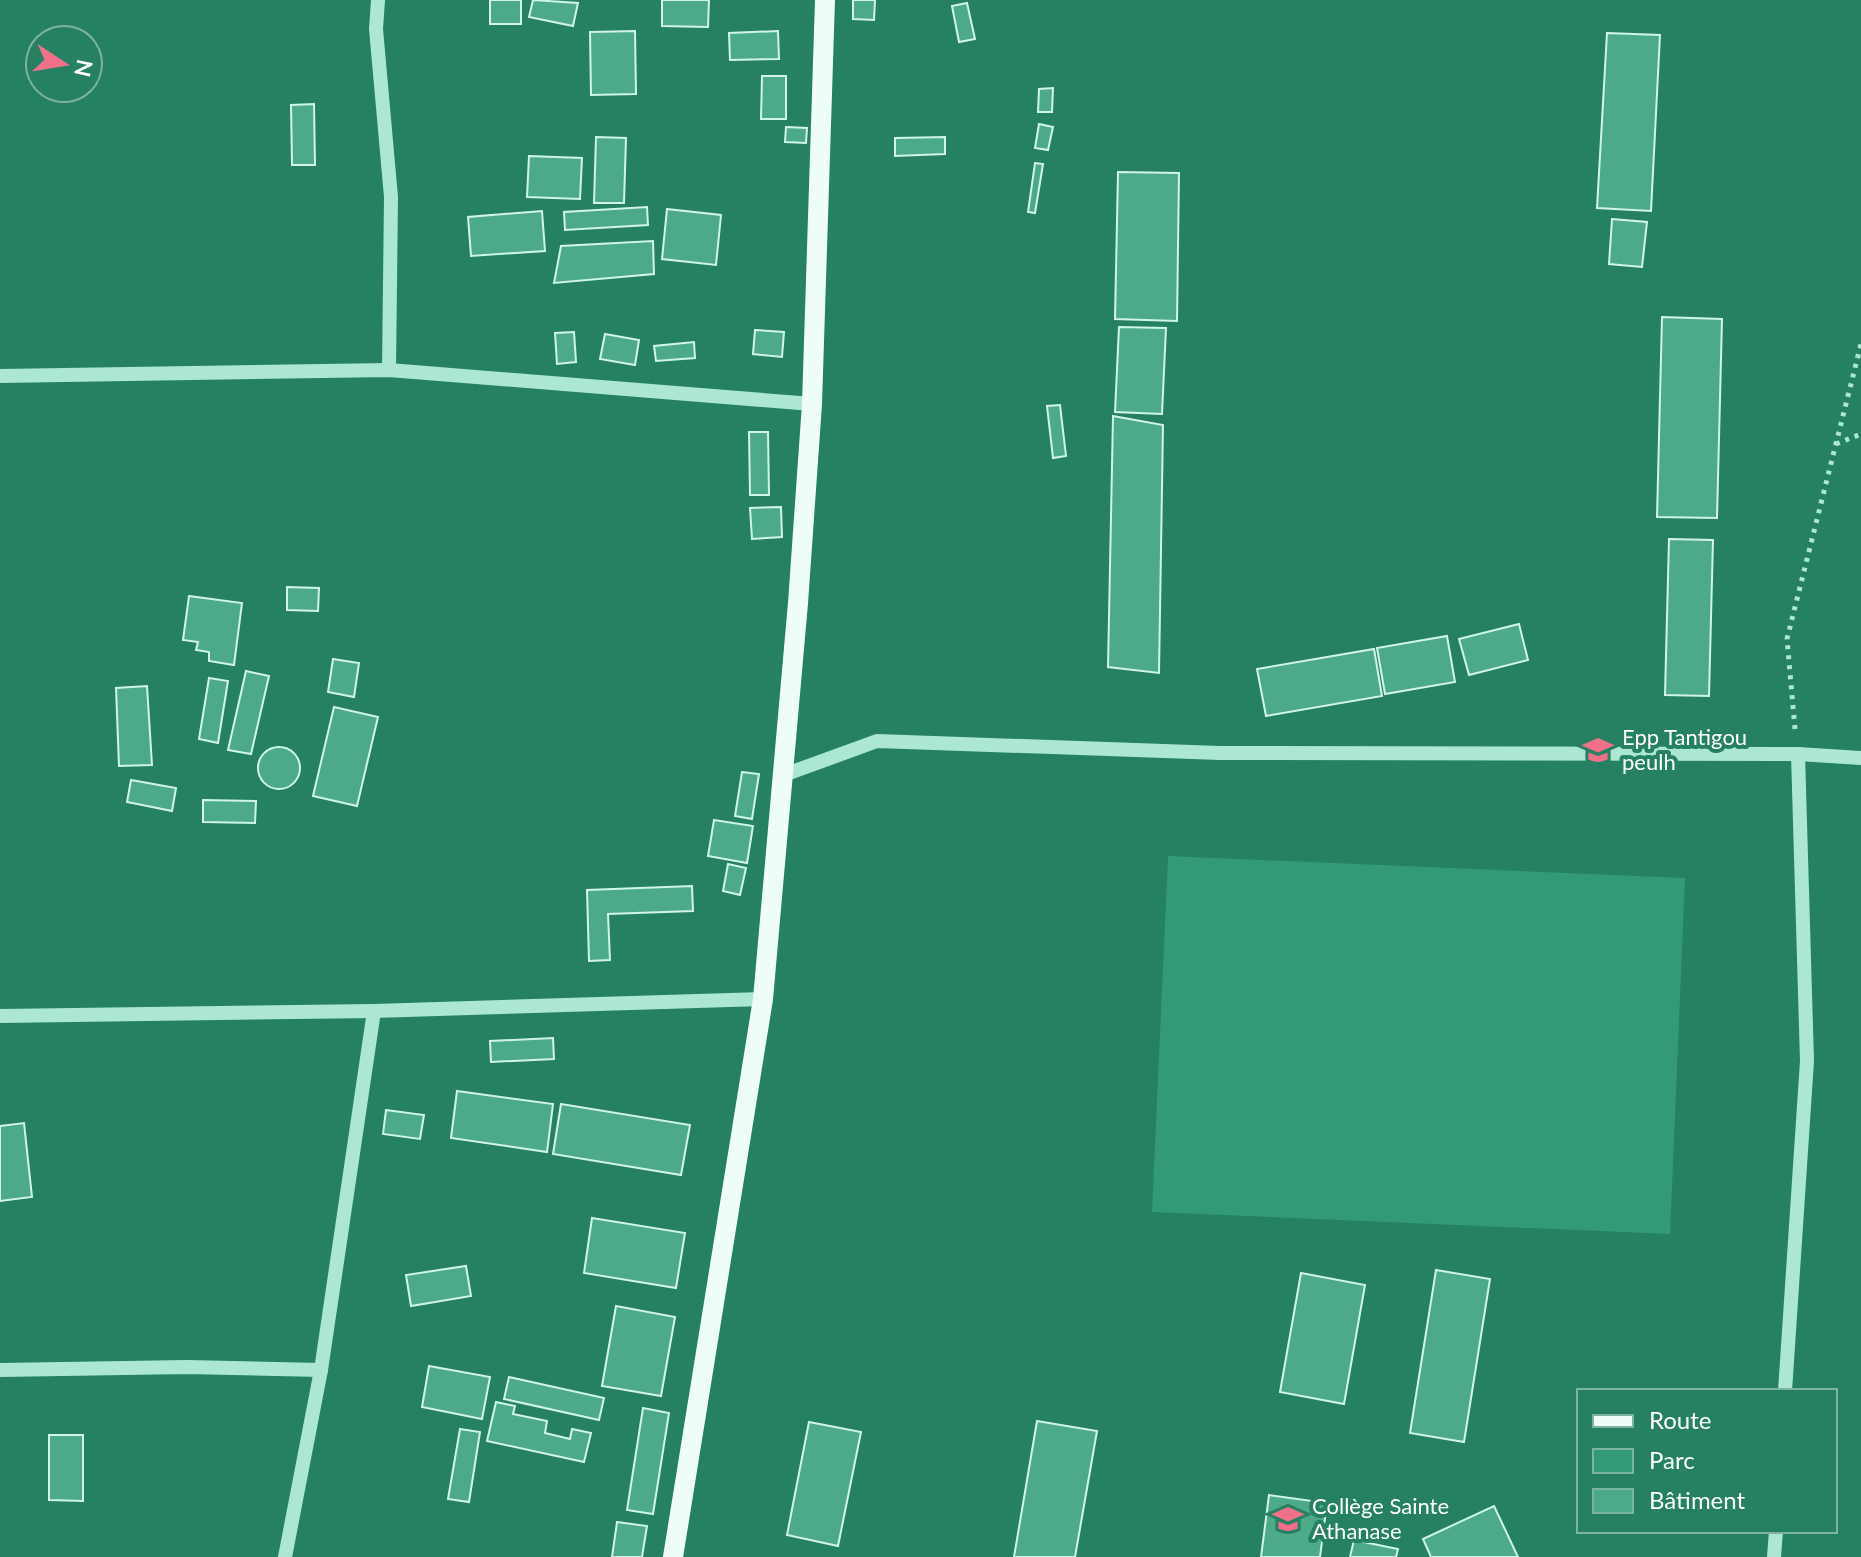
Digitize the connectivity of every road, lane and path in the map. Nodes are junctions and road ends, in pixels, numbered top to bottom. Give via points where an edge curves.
1 (378, 0) edge
2 (825, 0) edge
3 (1861, 344) edge
4 (389, 370) junction
5 (0, 376) edge
6 (812, 404) junction
7 (1861, 434) edge
8 (1836, 445) junction
9 (1798, 754) junction
10 (1861, 758) edge
11 (781, 776) junction
12 (763, 999) junction
13 (374, 1011) junction
14 (0, 1016) edge
15 (0, 1370) edge
16 (321, 1370) junction
17 (1785, 1389) edge
18 (1776, 1533) edge
19 (285, 1557) edge
20 (673, 1557) edge
21 (1774, 1557) edge

1 - 4 street via 391,197
2 - 6 main road
3 - 8 path
4 - 5 street
4 - 6 street
6 - 11 main road
7 - 8 path
8 - 9 path via 1787,639
9 - 10 street
9 - 11 street via 1220,753 877,741
9 - 17 street via 1807,1061
11 - 12 main road
12 - 13 street
12 - 20 main road
13 - 14 street
13 - 16 street
15 - 16 street
16 - 19 street
18 - 21 street

